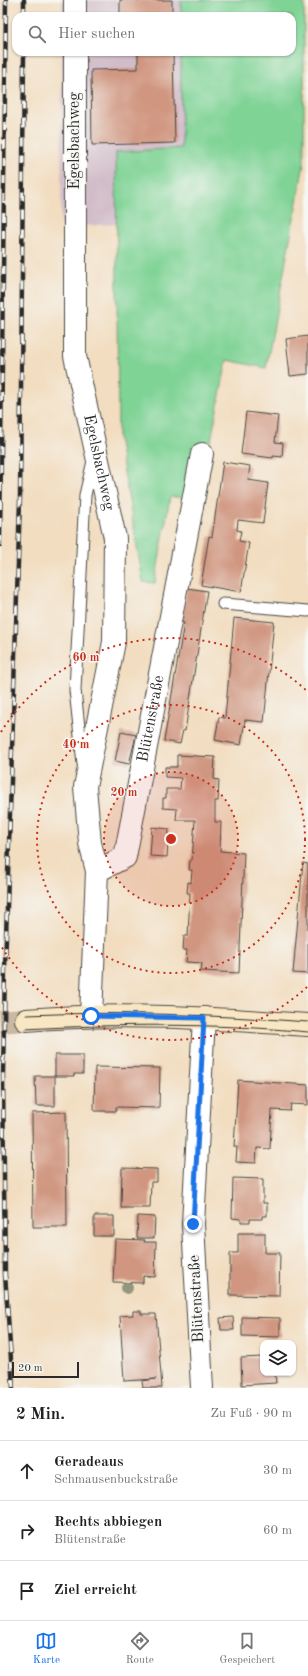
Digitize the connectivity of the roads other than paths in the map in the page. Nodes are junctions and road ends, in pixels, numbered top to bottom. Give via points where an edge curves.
1 (75, 0) edge
2 (75, 12) edge
3 (75, 56) edge
4 (96, 450) junction
5 (202, 454) dead end
6 (223, 604) dead end
7 (308, 611) edge
8 (85, 787) junction
9 (97, 871) junction
10 (91, 1016) junction
11 (204, 1018) junction
12 (26, 1020) tunnel mouth
13 (308, 1025) edge
14 (202, 1388) edge

1 - 2 street
3 - 4 street, Egelsbachweg via 75,356
4 - 8 lane via 85,496 75,690
4 - 8 street, Egelsbachweg via 115,538 114,642
5 - 9 street, Blütenstraße via 125,857
6 - 7 lane
8 - 9 street, Egelsbachweg via 90,843
9 - 10 street
10 - 11 street
10 - 12 street
11 - 13 street
11 - 14 street, Blütenstraße via 193,1224

